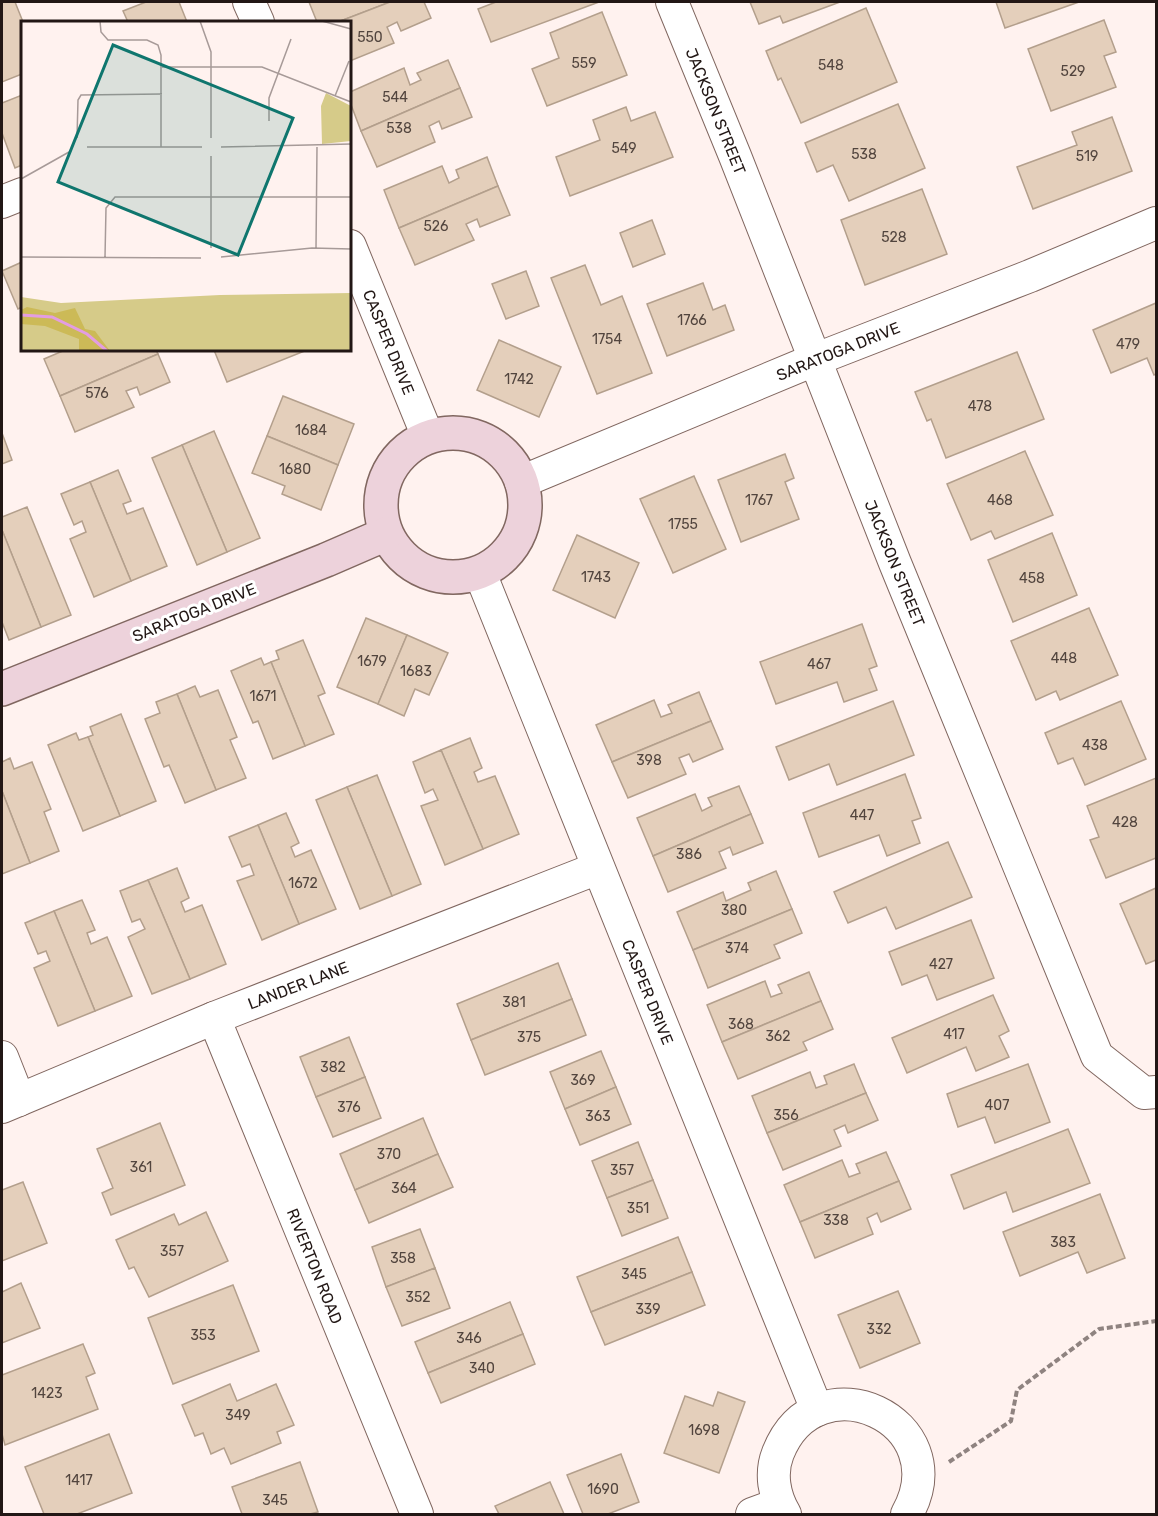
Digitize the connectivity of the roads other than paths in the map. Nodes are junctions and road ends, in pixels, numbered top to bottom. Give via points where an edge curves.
1 (249, 2) edge
2 (672, 2) edge
3 (258, 21) edge
4 (21, 194) edge
5 (2, 202) edge
6 (1156, 223) edge
7 (351, 248) edge
8 (814, 360) junction
9 (428, 437) junction
10 (521, 482) junction
11 (386, 534) junction
12 (480, 573) junction
13 (2, 688) edge
14 (598, 868) junction
15 (214, 1018) junction
16 (2, 1057) edge
17 (1156, 1092) edge
18 (10, 1104) edge
19 (817, 1410) junction
20 (772, 1511) edge
21 (417, 1515) edge
22 (908, 1515) edge

1 - 3 street
2 - 8 street, JACKSON STREET
4 - 5 street
6 - 8 street, SARATOGA DRIVE
7 - 9 street, CASPER DRIVE
8 - 10 street, SARATOGA DRIVE
8 - 17 street, JACKSON STREET via 1097,1056 1144,1093
9 - 10 street via 466,434 484,440 500,450
9 - 11 street via 408,448 393,464 383,485 380,507
10 - 12 street via 523,525 514,546
11 - 12 street via 412,566 434,576 457,578
11 - 13 street, SARATOGA DRIVE
12 - 14 street, CASPER DRIVE
14 - 15 street, LANDER LANE
14 - 19 street, CASPER DRIVE
15 - 18 street, LANDER LANE
15 - 21 street, RIVERTON ROAD
16 - 18 street
19 - 20 street via 798,1422 784,1439 776,1460
19 - 22 street via 837,1404 878,1411 909,1439 919,1479

